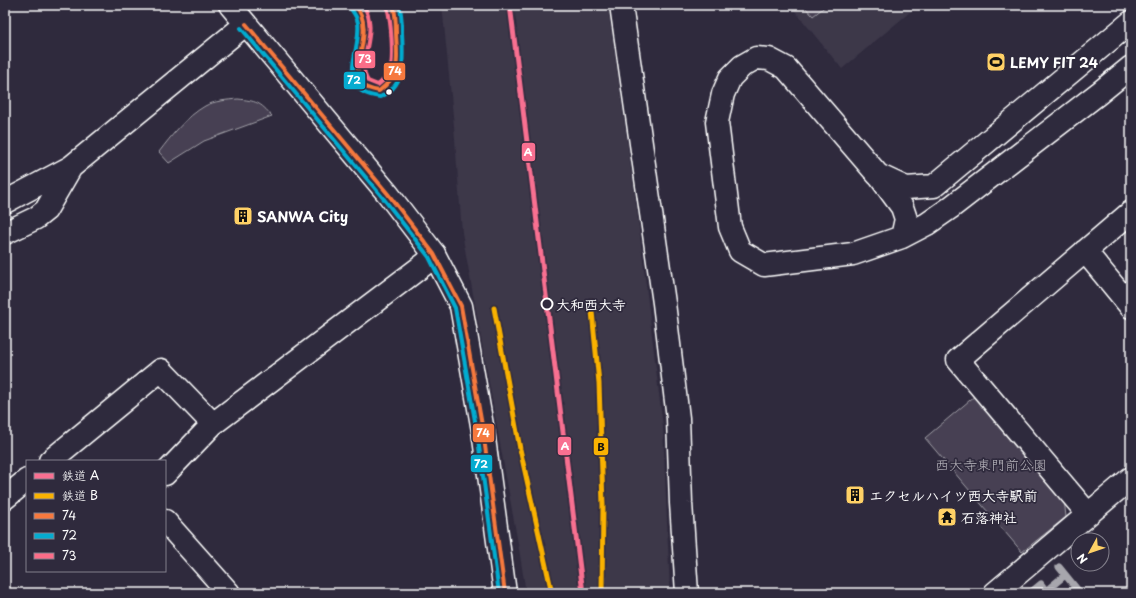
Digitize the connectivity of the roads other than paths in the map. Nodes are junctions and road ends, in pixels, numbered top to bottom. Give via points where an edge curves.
1 (230, 5) edge
2 (621, 5) edge
3 (1131, 22) edge
4 (246, 24) junction
5 (1131, 67) edge
6 (71, 167) junction
7 (878, 174) junction
8 (5, 202) edge
9 (1131, 212) edge
10 (5, 233) edge
11 (902, 237) junction
12 (1085, 251) junction
13 (434, 254) junction
14 (1131, 308) edge
15 (213, 424) junction
16 (51, 460) edge
17 (166, 473) edge
18 (1131, 478) edge
19 (26, 481) edge
20 (5, 498) edge
21 (1088, 514) junction
22 (166, 522) edge
23 (229, 593) edge
24 (505, 593) edge
25 (687, 593) edge
26 (995, 593) edge

1 - 4 street
2 - 25 street via 678,418
3 - 7 street via 934,186 906,188
4 - 6 street
4 - 13 street via 388,194
5 - 11 street via 950,208
6 - 8 street
6 - 10 street via 46,210 36,218
7 - 11 street via 902,207 906,219
7 - 11 street via 786,68 769,59 756,58 742,66 730,78 723,94 718,122 730,227 740,251 764,265 853,254
9 - 12 street
12 - 14 street
12 - 21 street via 958,360
13 - 15 street via 426,263
13 - 24 street via 461,306 484,436
15 - 16 street via 161,370
15 - 17 street
18 - 21 street
19 - 20 street
21 - 26 street
22 - 23 street

